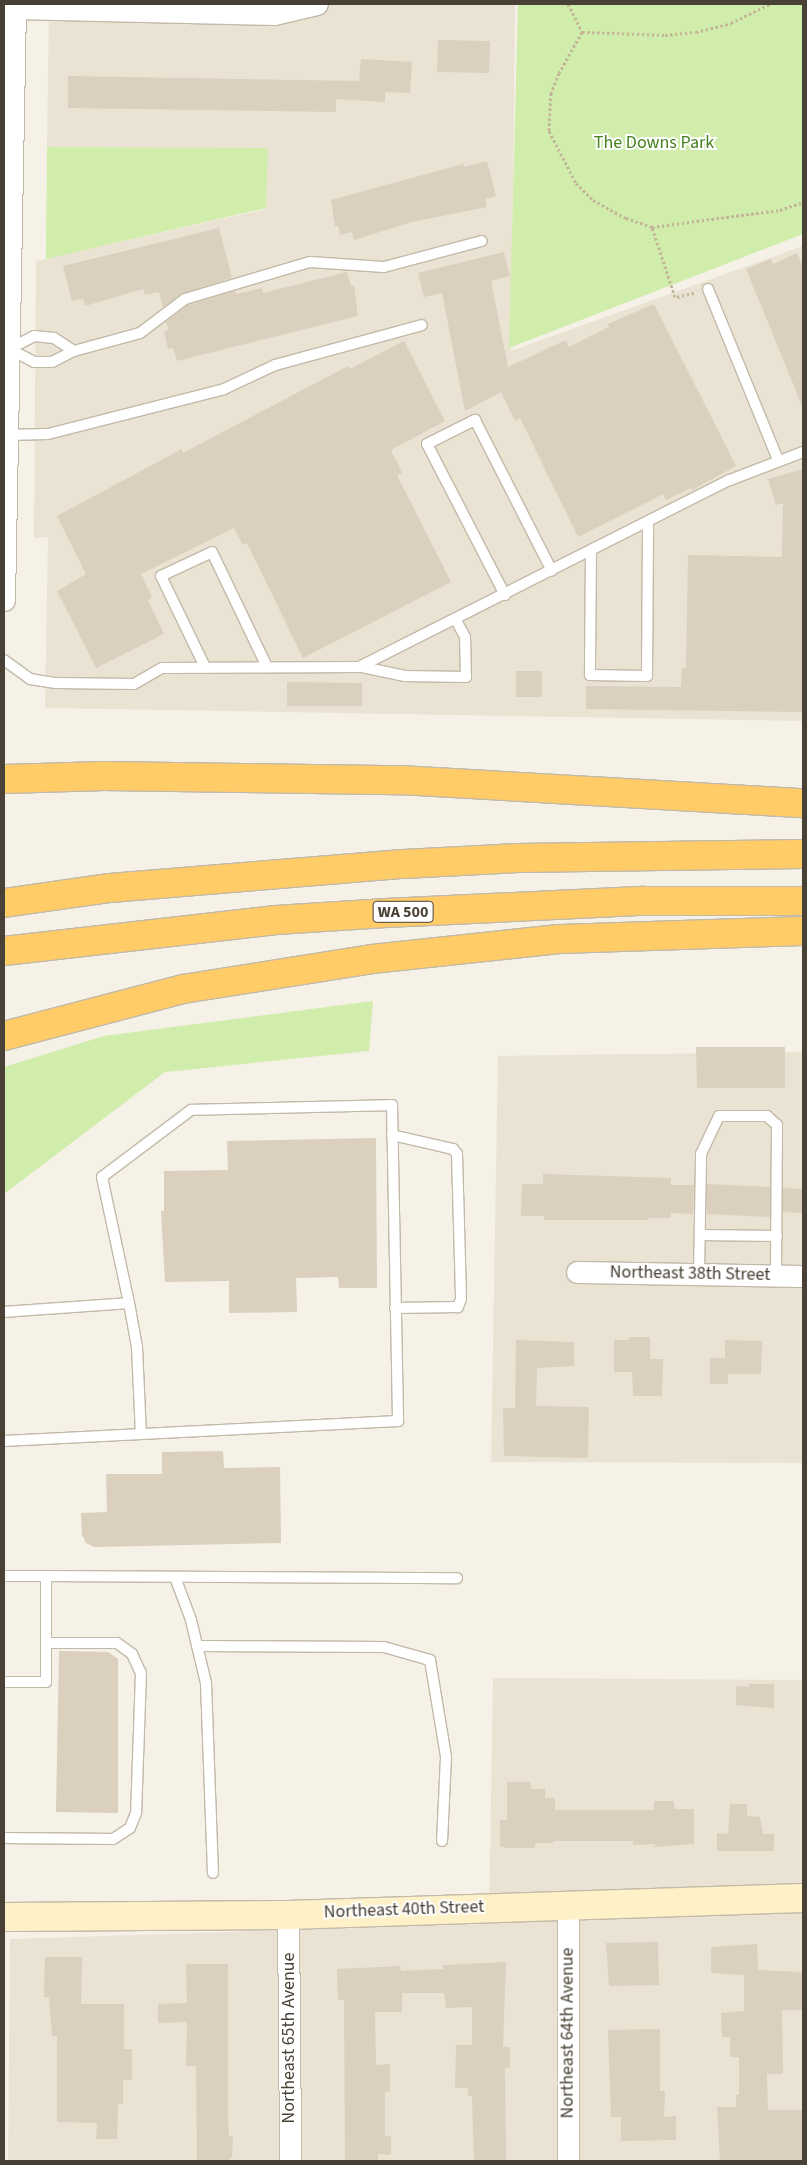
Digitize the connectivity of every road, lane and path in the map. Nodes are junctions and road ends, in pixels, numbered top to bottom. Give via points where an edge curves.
1 (317, 4) edge
2 (568, 4) edge
3 (770, 4) edge
4 (15, 6) edge
5 (582, 32) junction
6 (8, 101) edge
7 (803, 202) edge
8 (652, 227) junction
9 (482, 241) dead end
10 (708, 289) joint
11 (422, 325) dead end
12 (9, 348) junction
13 (74, 351) junction
14 (7, 435) junction
15 (803, 452) edge
16 (778, 460) junction
17 (648, 522) junction
18 (591, 551) junction
19 (552, 571) junction
20 (505, 595) junction
21 (4, 600) edge
22 (456, 620) junction
23 (4, 660) edge
24 (205, 667) junction
25 (268, 667) junction
26 (359, 667) junction
27 (4, 779) edge
28 (803, 803) edge
29 (803, 854) edge
30 (803, 901) edge
31 (4, 903) edge
32 (803, 931) edge
33 (4, 951) edge
34 (4, 1036) edge
35 (392, 1135) junction
36 (700, 1235) junction
37 (777, 1236) junction
38 (577, 1272) dead end
39 (699, 1274) junction
40 (776, 1275) junction
41 (803, 1276) edge
42 (129, 1303) junction
43 (395, 1308) junction
44 (4, 1312) edge
45 (141, 1434) junction
46 (4, 1441) edge
47 (4, 1576) edge
48 (46, 1576) junction
49 (175, 1576) junction
50 (457, 1578) dead end
51 (46, 1643) junction
52 (197, 1646) junction
53 (4, 1682) edge
54 (4, 1838) edge
55 (442, 1842) dead end
56 (213, 1873) dead end
57 (803, 1898) edge
58 (568, 1904) junction
59 (288, 1915) junction
60 (4, 1917) edge
61 (290, 2161) edge
62 (568, 2161) edge

1 - 4 street via 274,14
2 - 5 path
3 - 5 path via 731,23 696,32 666,35
4 - 6 street
5 - 8 path via 551,93 549,131 560,158 576,183 593,200 626,218
6 - 12 street
7 - 8 path via 780,210
8 - 10 path via 675,297
9 - 13 lane via 384,267 310,262 185,298 140,333
10 - 16 lane
11 - 14 lane via 275,365 224,390 48,434
12 - 13 lane via 34,362 52,362
12 - 13 lane via 34,336 54,338
12 - 14 street
14 - 21 street
15 - 16 lane
16 - 17 lane via 730,480
17 - 18 lane
17 - 18 lane via 647,676 590,676
18 - 19 lane
19 - 20 lane
19 - 20 lane via 475,420 427,444
20 - 22 lane
22 - 26 lane
22 - 26 lane via 465,637 466,677 406,676
23 - 24 lane via 30,679 56,683 134,684 162,668
24 - 25 lane
24 - 25 lane via 161,576 212,552
25 - 26 lane
27 - 28 highway via 104,776 400,780
29 - 31 highway via 566,857 413,864 110,888
30 - 33 highway, WA 500 via 644,901 376,914 266,921
32 - 34 highway via 560,939 372,959 183,989
35 - 42 lane via 392,1105 191,1110 102,1177
35 - 43 lane
35 - 43 lane via 452,1149 457,1154 461,1305
36 - 37 lane
36 - 37 lane via 701,1154 719,1116 767,1116 777,1125
36 - 39 lane
37 - 40 lane
38 - 39 street, Northeast 38th Street
39 - 40 street, Northeast 38th Street
40 - 41 street, Northeast 38th Street
42 - 44 lane
42 - 45 lane via 137,1347
43 - 45 lane via 398,1421
45 - 46 lane
47 - 48 lane
48 - 49 lane
48 - 51 lane
49 - 50 lane
49 - 52 lane
51 - 53 lane via 46,1682
51 - 54 lane via 117,1643 132,1654 141,1673 136,1813 130,1828 113,1839
52 - 55 lane via 384,1647 430,1660 446,1757
52 - 56 lane via 206,1683
57 - 58 street, Northeast 40th Street
58 - 59 street, Northeast 40th Street
58 - 62 street, Northeast 64th Avenue
59 - 60 street, Northeast 40th Street
59 - 61 street, Northeast 65th Avenue

